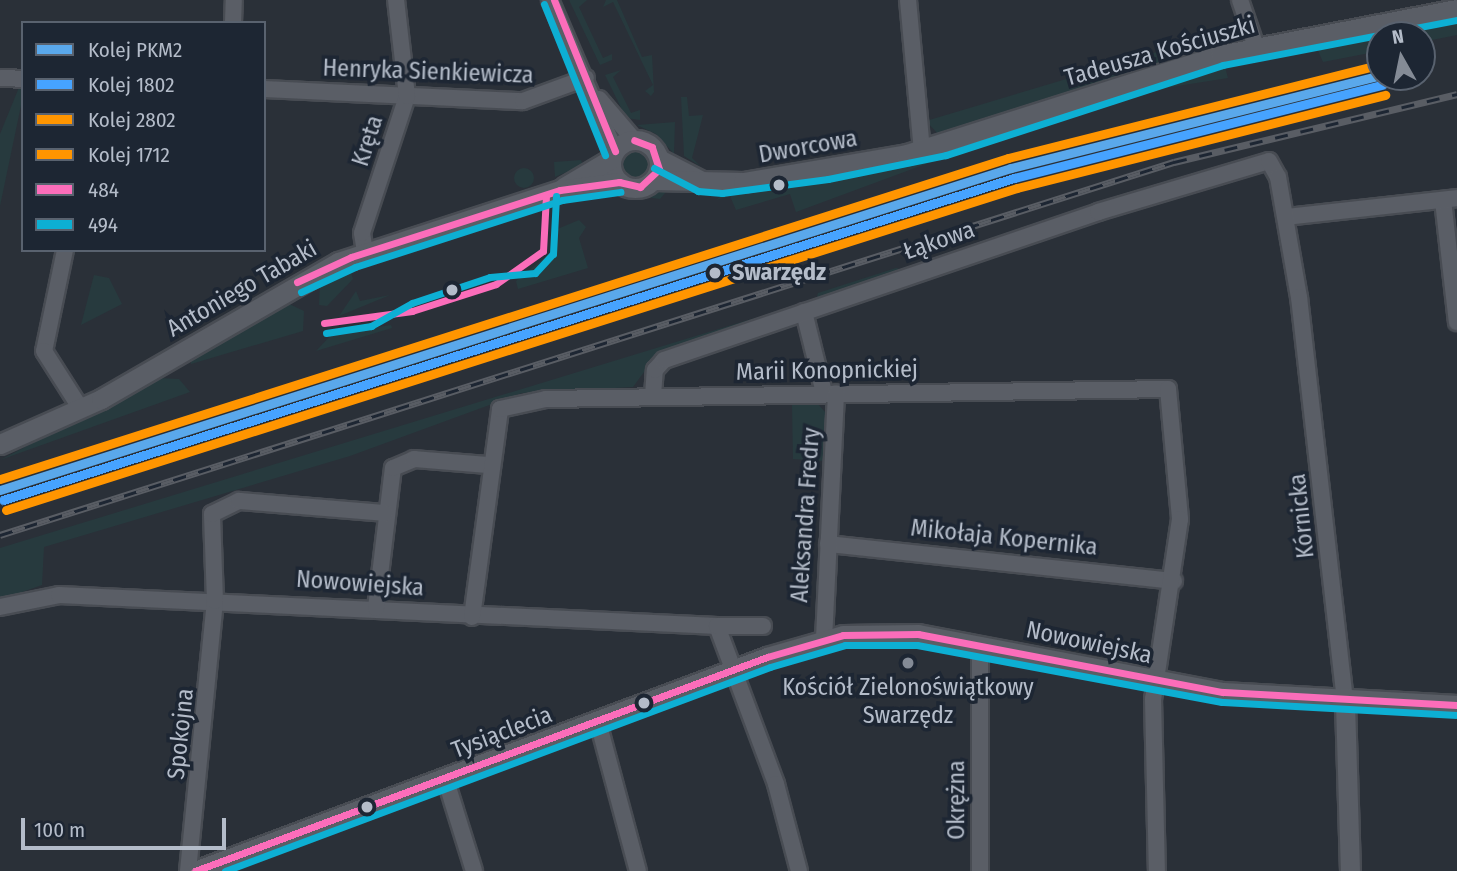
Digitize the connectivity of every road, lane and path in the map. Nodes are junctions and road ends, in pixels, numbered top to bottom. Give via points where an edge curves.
1 (234, 0) edge
2 (397, 0) edge
3 (908, 0) edge
4 (1240, 0) edge
5 (554, 5) edge
6 (1457, 9) edge
7 (233, 21) edge
8 (1256, 47) junction
9 (0, 78) edge
10 (21, 79) edge
11 (590, 85) junction
12 (266, 89) edge
13 (407, 96) junction
14 (634, 140) junction
15 (922, 150) junction
16 (613, 155) junction
17 (659, 159) junction
18 (1269, 161) joint
19 (654, 180) junction
20 (702, 181) junction
21 (619, 182) junction
22 (560, 190) junction
23 (1450, 199) edge
24 (1286, 217) junction
25 (65, 252) edge
26 (365, 252) junction
27 (804, 312) junction
28 (1457, 322) edge
29 (830, 393) junction
30 (653, 396) junction
31 (81, 409) junction
32 (0, 444) edge
33 (489, 465) junction
34 (385, 513) junction
35 (828, 544) junction
36 (1174, 581) junction
37 (215, 601) junction
38 (0, 607) edge
39 (376, 608) junction
40 (472, 617) junction
41 (717, 626) junction
42 (763, 626) dead end
43 (824, 639) junction
44 (980, 645) junction
45 (733, 670) junction
46 (1155, 682) junction
47 (1345, 703) junction
48 (1457, 705) edge
49 (597, 723) junction
50 (446, 781) junction
51 (188, 871) edge
52 (195, 871) edge
53 (474, 871) edge
54 (638, 871) edge
55 (799, 871) edge
56 (980, 871) edge
57 (1157, 871) edge
58 (1350, 871) edge

1 - 7 street
2 - 13 street, Kręta
3 - 15 street
4 - 8 street
5 - 11 street
6 - 8 street, Tadeusza Kościuszki
8 - 15 street, Tadeusza Kościuszki
9 - 10 street
11 - 13 street, Henryka Sienkiewicza via 530,101
11 - 14 street
11 - 16 street
12 - 13 street, Henryka Sienkiewicza
13 - 26 street, Kręta via 362,233
14 - 16 street
14 - 17 street via 649,144
15 - 20 street, Dworcowa via 778,178
16 - 21 street
16 - 22 street, Antoniego Tabaki
17 - 19 street
17 - 20 street, Dworcowa
18 - 24 street, Kórnicka
18 - 27 street, Łąkowa
19 - 20 street, Dworcowa
19 - 21 street via 640,187
21 - 22 street, Antoniego Tabaki
22 - 26 street, Antoniego Tabaki
23 - 24 street
23 - 28 street
24 - 47 street, Kórnicka via 1319,444
25 - 31 street via 44,351
26 - 31 street, Antoniego Tabaki via 304,278
27 - 29 street, Aleksandra Fredry
27 - 30 street, Łąkowa via 664,360 655,370
29 - 30 street, Marii Konopnickiej
29 - 35 street, Aleksandra Fredry
29 - 36 street, Marii Konopnickiej via 1168,389 1179,488
30 - 33 street, Marii Konopnickiej via 525,402 500,409 494,421
31 - 32 street, Antoniego Tabaki
33 - 34 street via 403,460 390,475
33 - 40 street
34 - 37 street, Spokojna via 244,501 220,506 209,522
34 - 39 street
35 - 36 street, Mikołaja Kopernika
35 - 43 street, Aleksandra Fredry
36 - 46 street
37 - 38 street, Nowowiejska via 59,594
37 - 39 street, Nowowiejska
37 - 51 street, Spokojna
39 - 40 street, Nowowiejska
40 - 41 street, Nowowiejska
41 - 42 street, Nowowiejska
41 - 45 street
43 - 44 street, Nowowiejska via 894,632
43 - 45 street, Tysiąclecia
44 - 46 street, Nowowiejska
44 - 56 street, Okrężna
45 - 49 street, Tysiąclecia
45 - 55 street via 776,784
46 - 47 street, Nowowiejska
46 - 57 street
47 - 48 street, Nowowiejska
47 - 58 street, Kórnicka
49 - 50 street, Tysiąclecia
49 - 54 street
50 - 52 street, Tysiąclecia
50 - 53 street

